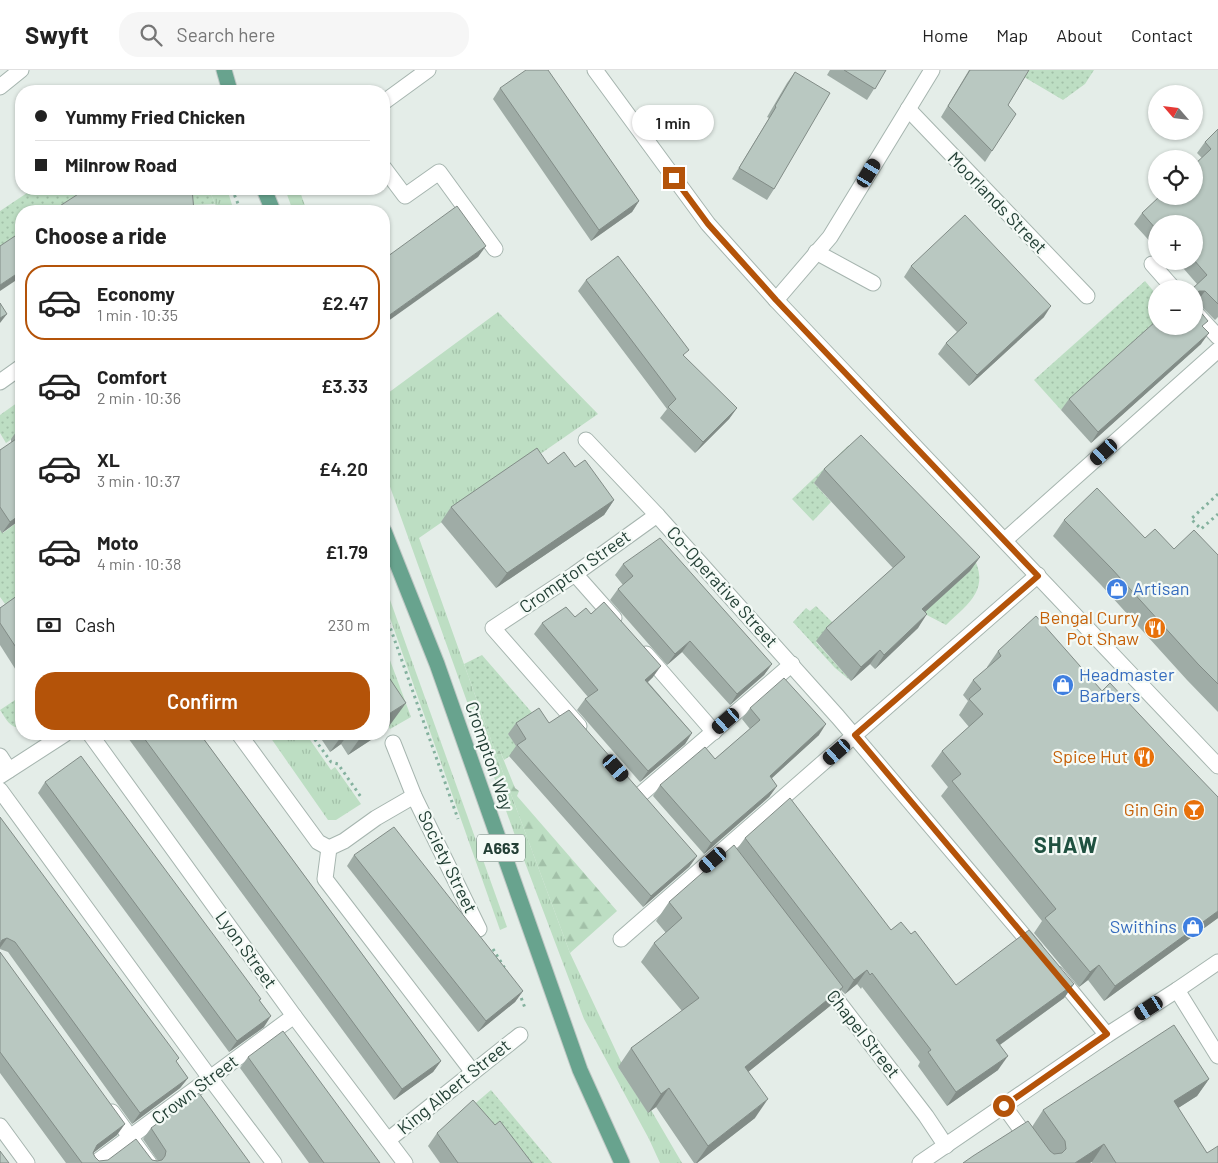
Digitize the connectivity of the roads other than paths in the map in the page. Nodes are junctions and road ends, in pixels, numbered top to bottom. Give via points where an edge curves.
1 (21, 70) edge
2 (224, 70) edge
3 (428, 70) edge
4 (595, 70) edge
5 (932, 70) edge
6 (228, 85) edge
7 (0, 87) edge
8 (390, 98) edge
9 (908, 109) junction
10 (390, 176) edge
11 (495, 249) dead end
12 (816, 252) junction
13 (1157, 270) edge
14 (1166, 280) edge
15 (873, 283) dead end
16 (1087, 296) dead end
17 (776, 300) junction
18 (1203, 321) edge
19 (1218, 337) edge
20 (1218, 350) edge
21 (15, 371) edge
22 (0, 382) edge
23 (586, 440) dead end
24 (657, 515) junction
25 (1005, 540) junction
26 (390, 546) edge
27 (575, 574) junction
28 (1038, 576) junction
29 (626, 632) edge
30 (638, 646) edge
31 (792, 664) junction
32 (714, 732) junction
33 (855, 735) junction
34 (589, 737) edge
35 (56, 740) edge
36 (94, 740) edge
37 (243, 740) edge
38 (393, 742) edge
39 (0, 756) edge
40 (1218, 766) edge
41 (5, 773) edge
42 (628, 781) edge
43 (0, 790) edge
44 (414, 796) junction
45 (329, 848) junction
46 (723, 851) junction
47 (690, 853) edge
48 (733, 864) edge
49 (703, 868) junction
50 (484, 935) road end
51 (621, 939) dead end
52 (1218, 962) edge
53 (816, 974) edge
54 (1177, 990) junction
55 (294, 1016) junction
56 (1107, 1034) junction
57 (520, 1035) dead end
58 (1218, 1056) edge
59 (472, 1071) junction
60 (210, 1078) junction
61 (104, 1101) edge
62 (1004, 1106) junction
63 (0, 1126) edge
64 (131, 1137) junction
65 (388, 1140) junction
66 (946, 1146) junction
67 (27, 1163) edge
68 (95, 1163) edge
69 (150, 1163) edge
70 (274, 1163) edge
71 (406, 1163) edge
72 (622, 1163) edge
73 (920, 1163) edge
74 (1045, 1163) edge

1 - 7 street
2 - 6 main road
3 - 8 street
4 - 17 street via 708,224
5 - 9 street
9 - 12 street via 830,236
9 - 16 street, Moorlands Street
10 - 11 street via 405,196 440,172
12 - 15 street
12 - 17 street
13 - 14 street
17 - 25 street
18 - 19 street
20 - 25 street
21 - 22 street
23 - 24 street, Co-Operative Street
24 - 27 street, Crompton Street
24 - 31 street, Co-Operative Street
25 - 28 street
26 - 72 main road, Crompton Way / A663 via 437,664 580,1070
27 - 29 street
27 - 34 street, Crompton Street via 494,628
28 - 33 street
28 - 40 street
30 - 32 street
31 - 32 street
31 - 33 street, Co-Operative Street
32 - 42 street via 644,799
33 - 46 street
33 - 56 street, Co-Operative Street
35 - 41 street
36 - 55 street, Lyon Street
37 - 45 street via 318,842
38 - 44 street, Society Street
39 - 41 street
43 - 60 street
44 - 45 street, Society Street
44 - 50 street, Society Street
45 - 59 street via 325,879
46 - 48 street
46 - 49 street
47 - 49 street
49 - 51 street
52 - 54 street
53 - 66 street, Chapel Street
54 - 56 street
54 - 58 street
55 - 60 street, Crown Street
55 - 65 street, Lyon Street
56 - 62 street
57 - 59 street, King Albert Street
59 - 65 street, King Albert Street
60 - 64 street, Crown Street
60 - 70 street
61 - 64 street
62 - 66 street
62 - 74 street
63 - 67 street
64 - 68 street, Crown Street
64 - 69 street
65 - 71 street, Lyon Street
66 - 73 street

